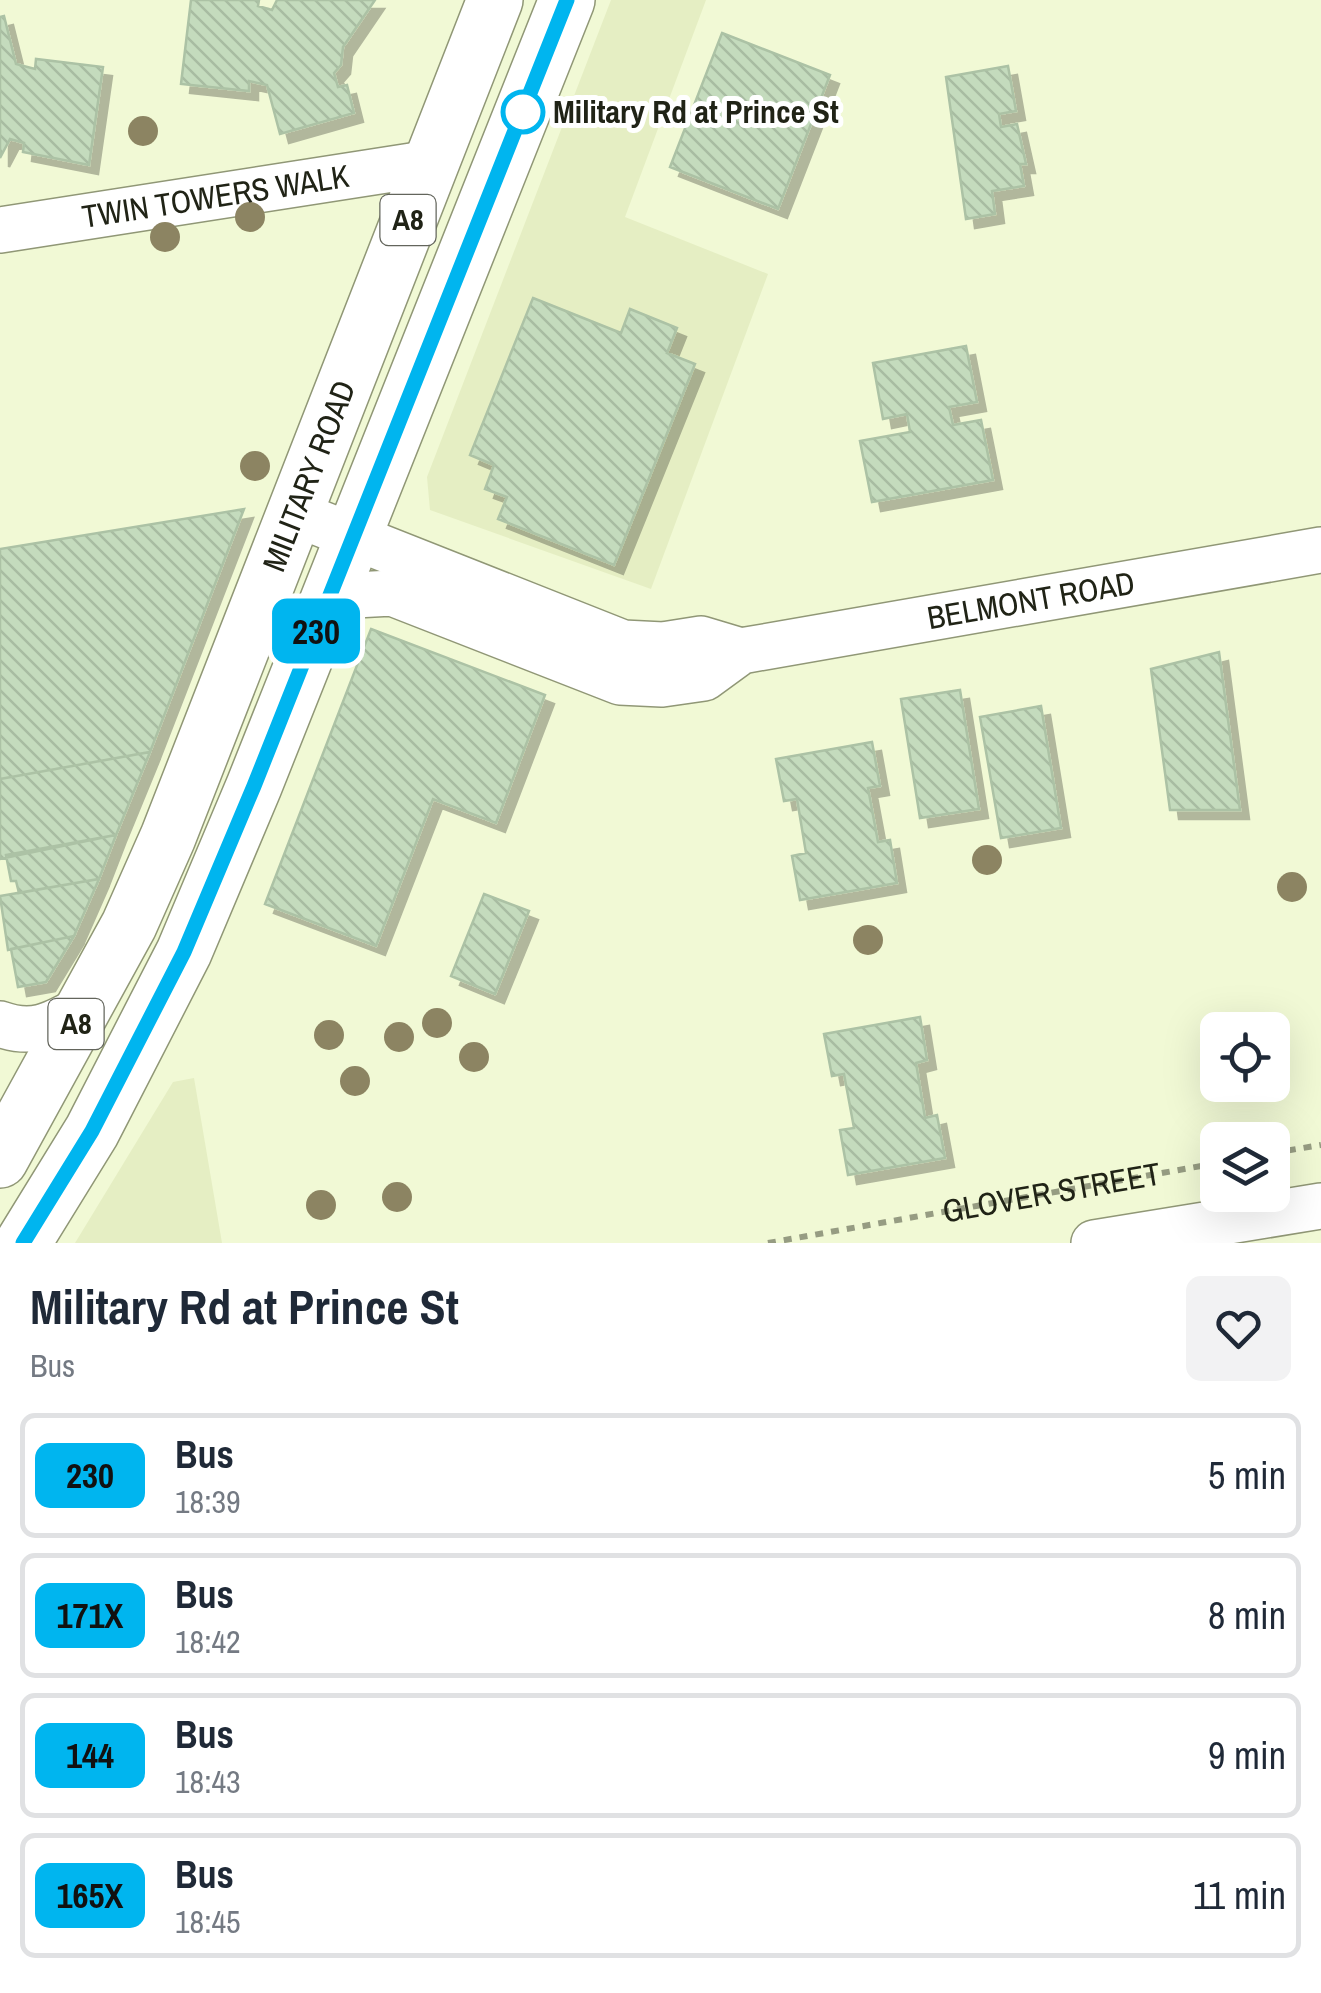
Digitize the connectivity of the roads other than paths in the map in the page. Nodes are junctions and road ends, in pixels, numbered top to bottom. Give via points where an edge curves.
1 (494, 0) edge
2 (567, 0) edge
3 (430, 163) junction
4 (0, 230) edge
5 (294, 513) junction
6 (352, 535) junction
7 (1321, 550) edge
8 (322, 615) junction
9 (741, 651) junction
10 (86, 1006) junction
11 (0, 1024) edge
12 (0, 1160) edge
13 (1321, 1206) edge
14 (23, 1243) edge
15 (1094, 1243) edge

1 - 3 highway, MILITARY ROAD / A8
2 - 6 highway, MILITARY ROAD / A8
3 - 4 street, TWIN TOWERS WALK
3 - 5 highway, MILITARY ROAD / A8
5 - 6 street, BELMONT ROAD
5 - 10 highway, MILITARY ROAD / A8 via 162,853
6 - 8 highway, MILITARY ROAD / A8
6 - 9 street, BELMONT ROAD via 623,642 701,639
7 - 9 street, BELMONT ROAD
8 - 9 street, BELMONT ROAD via 355,594 392,593 620,682 704,678
8 - 14 highway, MILITARY ROAD / A8 via 184,952 92,1131
10 - 11 street via 50,1026 21,1032
10 - 12 highway, MILITARY ROAD / A8
13 - 15 street, GLOVER STREET

